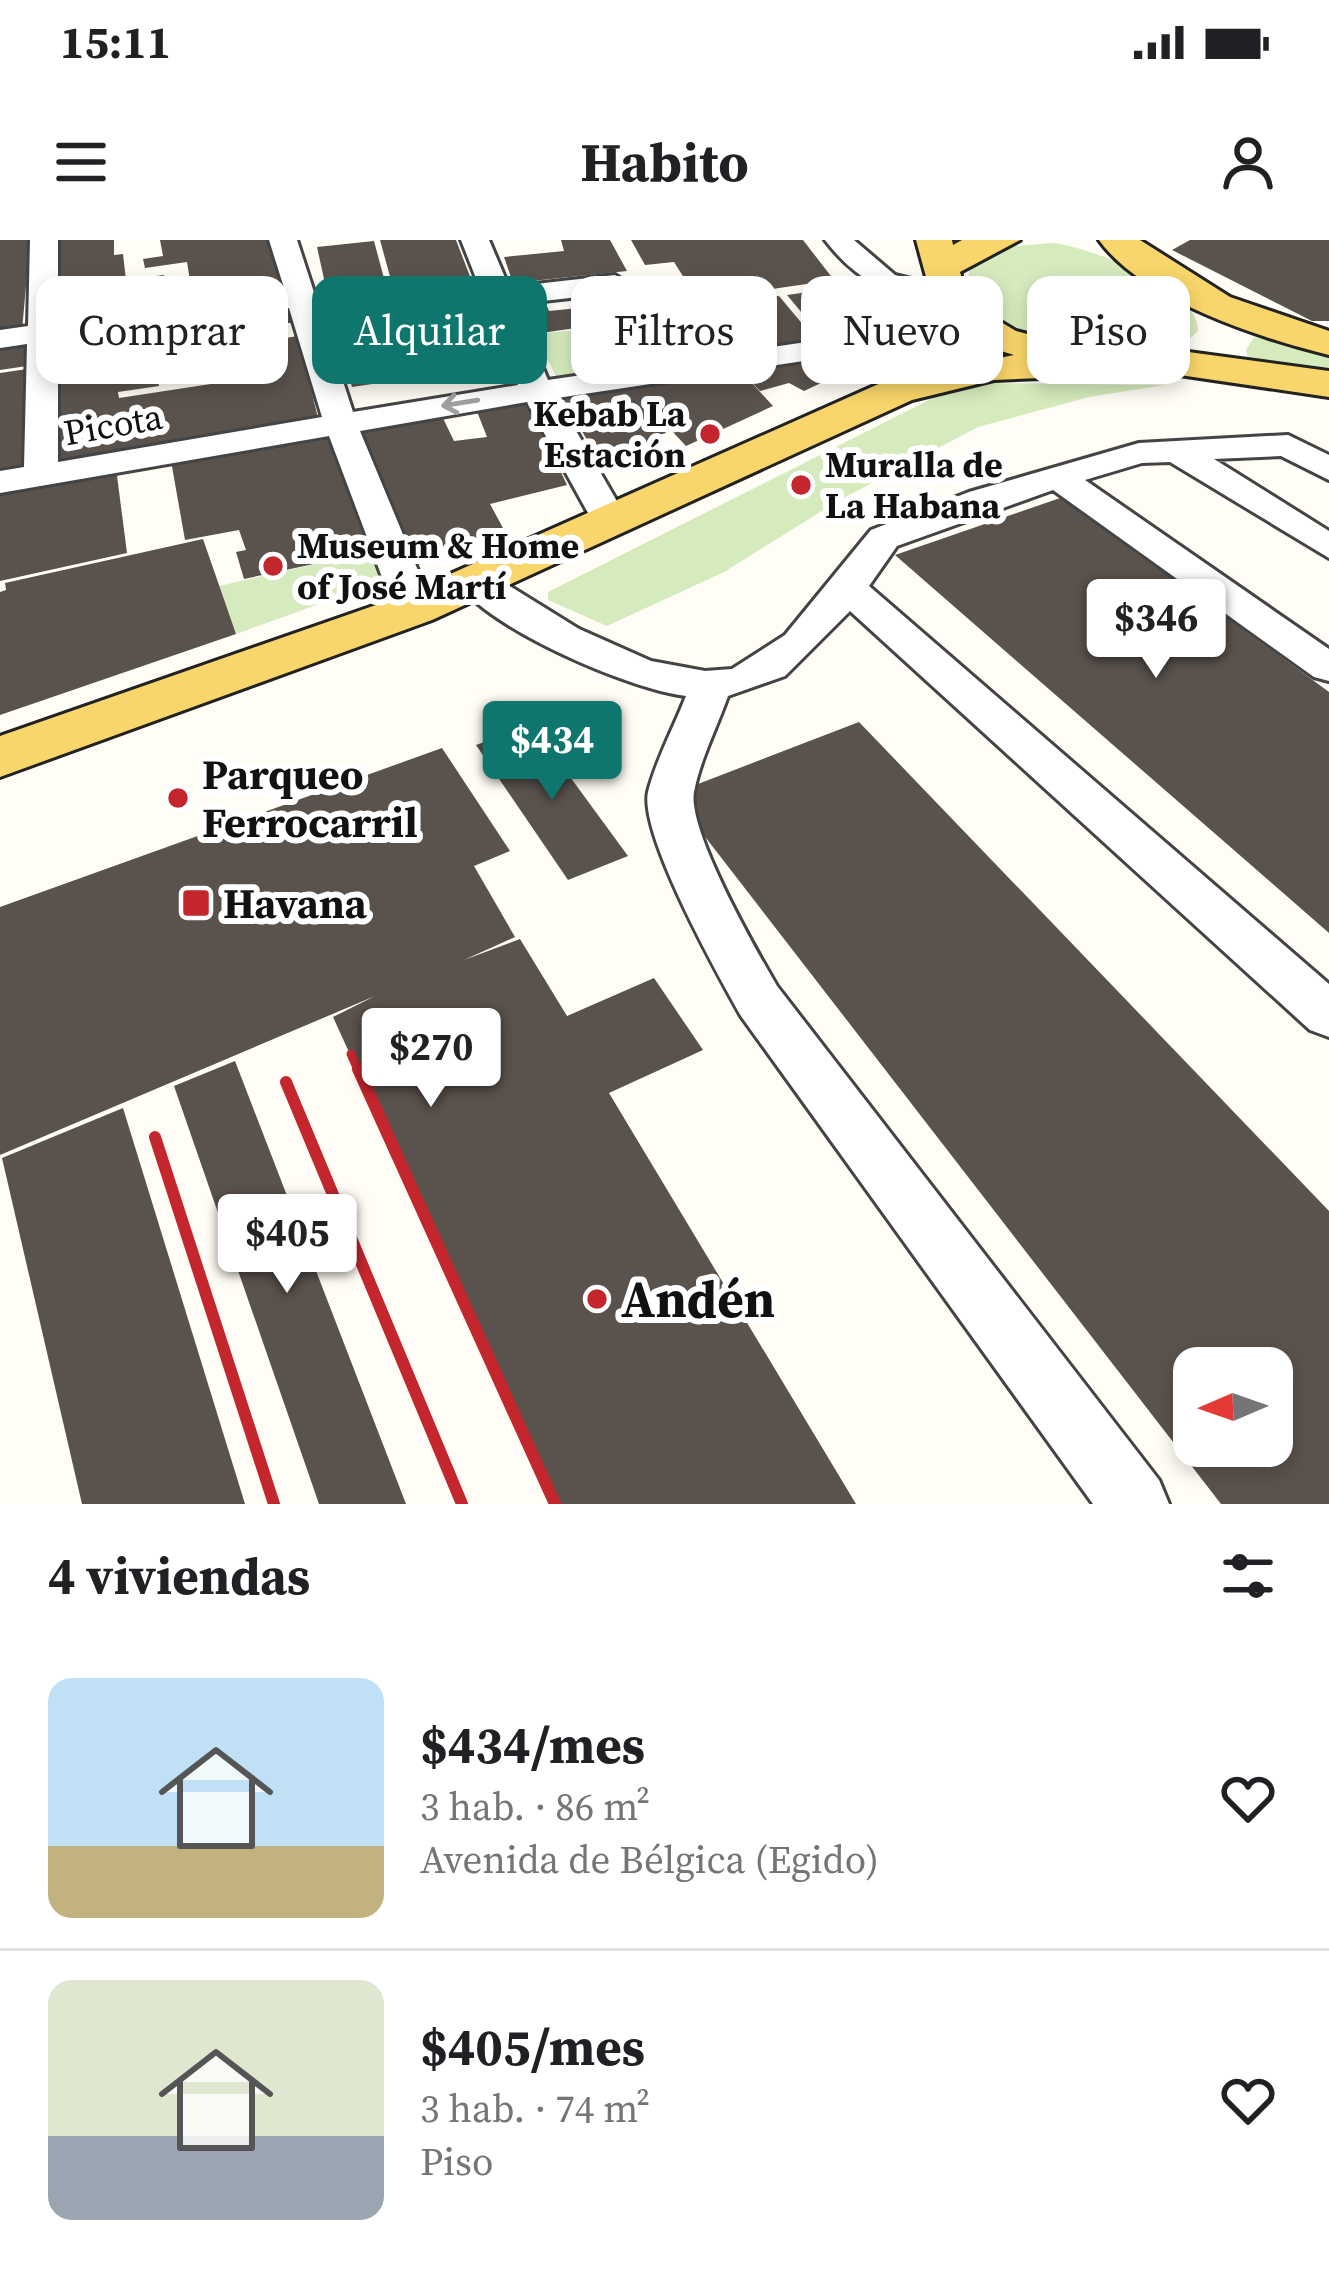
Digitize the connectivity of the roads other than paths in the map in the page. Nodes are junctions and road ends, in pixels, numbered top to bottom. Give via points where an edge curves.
1 (44, 240) edge
2 (283, 240) edge
3 (475, 240) edge
4 (839, 240) edge
5 (1002, 240) edge
6 (1086, 240) edge
7 (1127, 248) edge
8 (42, 276) edge
9 (490, 276) edge
10 (871, 276) edge
11 (953, 276) edge
12 (298, 298) junction
13 (288, 299) edge
14 (1208, 305) junction
15 (801, 325) edge
16 (36, 334) edge
17 (0, 338) edge
18 (1329, 343) edge
19 (1190, 355) edge
20 (1190, 365) edge
21 (1027, 366) edge
22 (40, 384) edge
23 (534, 384) edge
24 (905, 384) edge
25 (1329, 384) edge
26 (537, 391) junction
27 (898, 391) junction
28 (340, 423) junction
29 (1177, 451) junction
30 (1329, 470) edge
31 (41, 476) junction
32 (1058, 477) junction
33 (0, 482) edge
34 (611, 522) junction
35 (1329, 547) edge
36 (476, 582) junction
37 (848, 588) junction
38 (414, 609) junction
39 (1329, 668) edge
40 (712, 683) junction
41 (83, 729) junction
42 (0, 757) edge
43 (0, 782) edge
44 (1329, 1015) edge
45 (1135, 1504) edge

1 - 8 street
2 - 12 street
3 - 9 street
4 - 10 street
5 - 11 main road via 973,248
6 - 7 main road
7 - 14 main road
12 - 13 street
12 - 28 street
14 - 18 main road
14 - 19 main road via 1227,331 1210,350
15 - 26 street, Picota
16 - 17 street
20 - 25 main road
21 - 27 main road
22 - 31 street
23 - 26 street
24 - 27 main road
26 -> 28 street, Picota
26 - 34 street
27 - 34 main road
28 - 31 street, Picota
28 - 38 street
29 - 30 street via 1288,445
29 - 32 street via 1138,453
29 - 35 street
31 - 33 street, Picota
32 - 37 street via 884,538
32 - 39 street
34 - 36 main road
36 - 38 main road
36 - 40 street via 529,621 583,645 681,684
37 - 40 street via 792,652 735,682
37 - 44 street
38 - 41 main road
40 - 45 street via 670,795 671,817 720,932 840,1113
41 - 42 main road
41 - 43 main road

